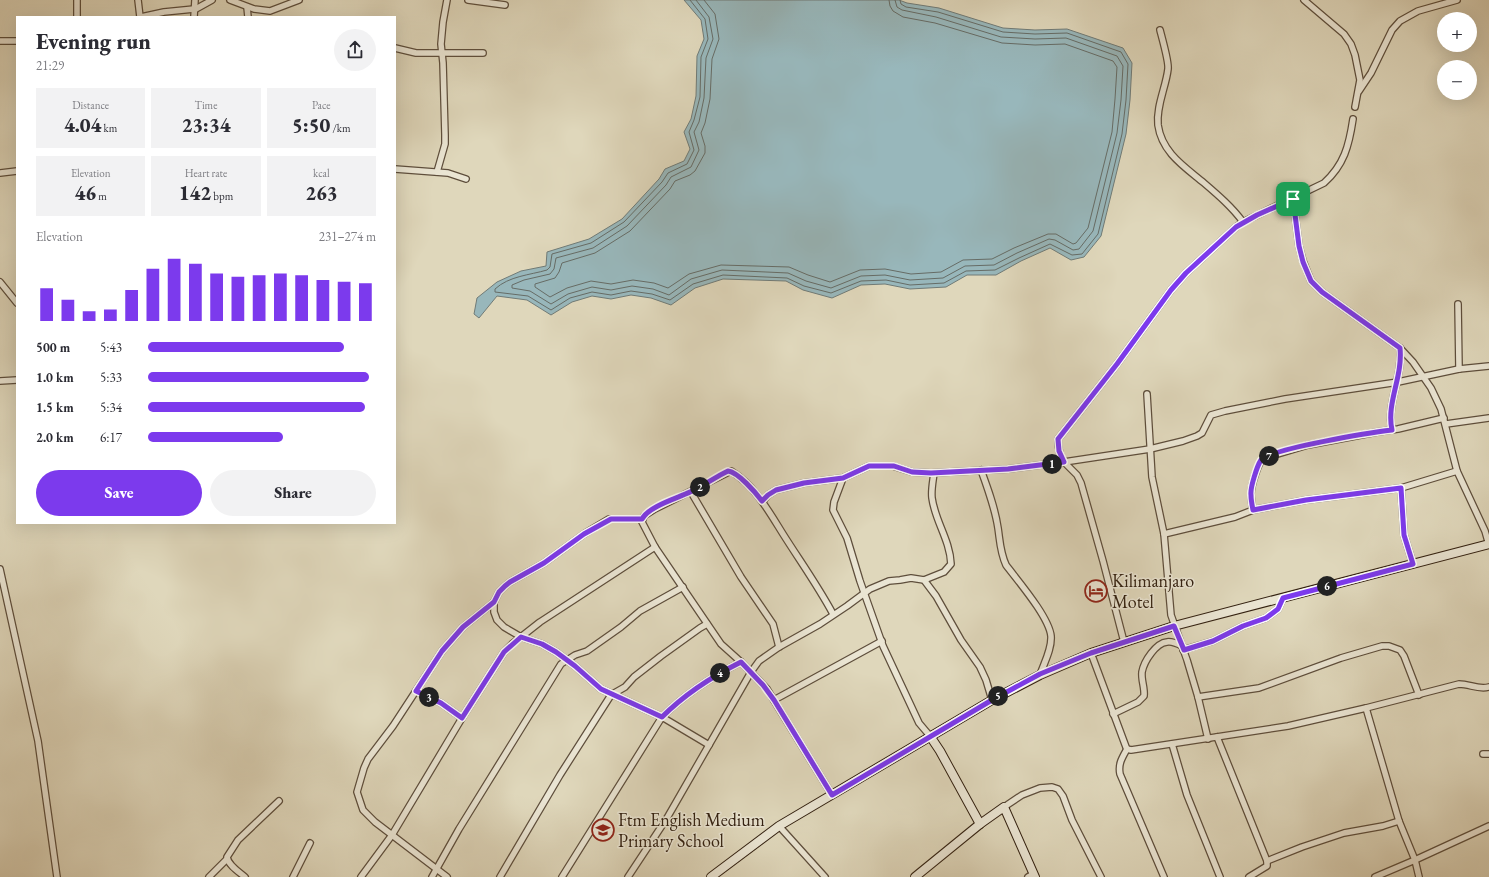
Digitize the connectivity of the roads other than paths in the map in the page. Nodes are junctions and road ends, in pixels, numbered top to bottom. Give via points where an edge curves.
1 (78, 0) edge
2 (138, 0) edge
3 (195, 0) edge
4 (212, 0) edge
5 (230, 0) edge
6 (282, 0) edge
7 (299, 0) edge
8 (447, 0) edge
9 (468, 0) edge
10 (1304, 0) edge
11 (1457, 0) edge
12 (505, 5) dead end
13 (247, 7) junction
14 (194, 9) junction
15 (277, 9) junction
16 (77, 16) edge
17 (140, 16) edge
18 (145, 16) edge
19 (194, 16) edge
20 (248, 16) edge
21 (1160, 30) dead end
22 (0, 41) edge
23 (16, 41) edge
24 (396, 48) edge
25 (441, 53) junction
26 (483, 53) dead end
27 (1359, 91) junction
28 (1355, 107) dead end
29 (1353, 119) dead end
30 (396, 169) edge
31 (16, 171) edge
32 (437, 172) junction
33 (0, 173) edge
34 (466, 179) dead end
35 (1293, 199) junction
36 (1243, 222) junction
37 (0, 282) edge
38 (16, 302) edge
39 (1458, 304) dead end
40 (1400, 348) junction
41 (1489, 366) edge
42 (1459, 369) junction
43 (1424, 376) junction
44 (16, 380) edge
45 (0, 381) edge
46 (1398, 382) junction
47 (1148, 394) dead end
48 (1444, 418) junction
49 (1489, 418) edge
50 (1446, 424) junction
51 (1392, 430) junction
52 (1150, 449) junction
53 (1064, 462) junction
54 (981, 470) junction
55 (1457, 471) junction
56 (934, 473) junction
57 (843, 478) junction
58 (1401, 488) junction
59 (691, 492) junction
60 (762, 501) junction
61 (1253, 510) junction
62 (642, 519) junction
63 (1164, 534) junction
64 (1489, 545) edge
65 (656, 548) junction
66 (1413, 564) junction
67 (0, 569) edge
68 (924, 580) junction
69 (682, 587) junction
70 (865, 592) junction
71 (1283, 598) junction
72 (494, 602) junction
73 (833, 614) junction
74 (707, 624) junction
75 (1174, 626) junction
76 (521, 637) junction
77 (882, 641) junction
78 (1124, 642) junction
79 (779, 647) junction
80 (1183, 648) junction
81 (1091, 653) junction
82 (566, 660) junction
83 (741, 662) junction
84 (751, 672) junction
85 (1040, 674) junction
86 (1489, 687) edge
87 (416, 691) junction
88 (612, 695) junction
89 (1419, 695) junction
90 (1198, 697) junction
91 (774, 700) junction
92 (992, 700) junction
93 (1366, 708) junction
94 (1113, 714) junction
95 (662, 717) junction
96 (462, 718) junction
97 (930, 736) junction
98 (1217, 737) junction
99 (1208, 738) junction
100 (1172, 744) junction
101 (709, 745) junction
102 (1127, 749) junction
103 (832, 795) junction
104 (279, 801) dead end
105 (1004, 807) junction
106 (1399, 821) junction
107 (980, 824) junction
108 (779, 826) junction
109 (1489, 826) edge
110 (392, 836) junction
111 (310, 843) dead end
112 (227, 859) junction
113 (1415, 860) junction
114 (1267, 861) junction
115 (438, 870) junction
116 (823, 876) edge
117 (1032, 876) edge
118 (58, 877) edge
119 (208, 877) edge
120 (245, 877) edge
121 (293, 877) edge
122 (361, 877) edge
123 (432, 877) edge
124 (447, 877) edge
125 (500, 877) edge
126 (562, 877) edge
127 (628, 877) edge
128 (711, 877) edge
129 (914, 877) edge
130 (1101, 877) edge
131 (1164, 877) edge
132 (1220, 877) edge
133 (1249, 877) edge
134 (1375, 877) edge
135 (1419, 877) edge

1 - 16 street
2 - 17 street
3 - 14 street
4 - 14 street
5 - 13 street
6 - 15 street
7 - 15 street
8 - 25 street
9 - 12 street
10 - 27 street via 1344,34 1351,44 1359,71
11 - 27 street via 1418,11 1400,21 1392,30
13 - 15 street via 268,11
13 - 20 street
14 - 18 street
14 - 19 street
21 - 36 street via 1168,66 1160,100 1158,124 1164,144 1177,161 1223,200
22 - 23 street
24 - 25 street via 416,53
25 - 26 street
25 - 32 street via 445,144
27 - 28 street
29 - 35 street via 1347,149 1335,171 1324,183
30 - 32 street
31 - 33 street
32 - 34 street
35 - 36 street
35 - 40 street via 1301,254 1311,281 1322,292
36 - 53 street via 1186,273 1171,290 1058,439 1059,451
37 - 38 street
39 - 42 street
40 - 43 street
40 - 46 street
41 - 42 street
42 - 43 street
43 - 46 street
43 - 48 street via 1438,400
44 - 45 street
46 - 51 street via 1390,414
46 - 52 street via 1216,412 1209,417 1203,431 1197,436
47 - 52 street
48 - 50 street
48 - 51 street
49 - 50 street
50 - 55 street
51 - 61 street via 1315,443 1264,458 1258,466 1251,490
52 - 53 street
52 - 63 street via 1152,477
53 - 54 street
53 - 78 street via 1081,483
54 - 56 street
54 - 85 street via 989,490 1002,557 1036,606 1051,635
55 - 58 street
55 - 64 street
56 - 57 street via 912,472 894,466 871,466
56 - 68 street via 932,498 952,564 944,572
57 - 60 street via 781,489
57 - 70 street via 833,510 847,538
58 - 61 street via 1306,500
58 - 66 street via 1404,535
59 - 60 street via 731,471 747,483
59 - 62 street via 655,508
59 - 79 street via 741,577 774,624
60 - 73 street
61 - 63 street
62 - 65 street
62 - 72 street via 607,520 544,563 510,582 499,592
63 - 75 street via 1170,608
64 - 66 street
65 - 69 street
65 - 76 street via 540,622
66 - 71 street
67 - 118 street via 38,741
68 - 70 street via 911,578 890,581
68 - 92 street via 980,667
69 - 74 street
69 - 82 street via 640,611 587,651
70 - 73 street
70 - 77 street
71 - 75 street
71 - 80 street via 1278,609 1266,618 1213,641
72 - 76 street via 497,620
72 - 87 street via 463,627 442,651
73 - 79 street
74 - 83 street via 721,644
74 - 88 street
75 - 78 street
75 - 80 street
76 - 82 street via 542,644
76 - 96 street via 504,652
77 - 91 street
77 - 97 street via 920,723
78 - 81 street
79 - 84 street via 759,661
80 - 90 street
80 - 94 street via 1168,641 1154,650 1142,670 1144,696 1138,702
81 - 85 street
81 - 94 street
82 - 88 street via 594,684
82 - 115 street via 557,670 504,755 447,850
83 - 84 street
83 - 95 street via 709,680
84 - 91 street
84 - 101 street
85 - 92 street
86 - 89 street via 1477,688 1459,684
87 - 96 street via 441,703
87 - 110 street via 387,736 368,759 357,792 363,810
88 - 95 street
88 - 125 street via 560,775
89 - 90 street via 1400,650 1382,646 1259,688
89 - 93 street
90 - 99 street
91 - 103 street
92 - 97 street
93 - 98 street via 1288,726
93 - 106 street
94 - 102 street
95 - 101 street
95 - 126 street
96 - 110 street
97 - 103 street
97 - 107 street
98 - 99 street
98 - 114 street
99 - 100 street
100 - 102 street
100 - 132 street via 1187,795
101 - 127 street via 667,818
102 - 131 street via 1121,761 1120,774
103 - 108 street
104 - 112 street via 238,840
105 - 107 street
105 - 117 street
105 - 130 street via 1022,795 1040,788 1058,789
106 - 113 street
106 - 114 street via 1344,833
107 - 129 street
108 - 116 street
108 - 128 street
109 - 113 street
110 - 115 street
110 - 122 street
111 - 121 street
112 - 119 street
112 - 120 street
113 - 134 street
113 - 135 street
114 - 133 street via 1267,866
115 - 123 street
115 - 124 street

